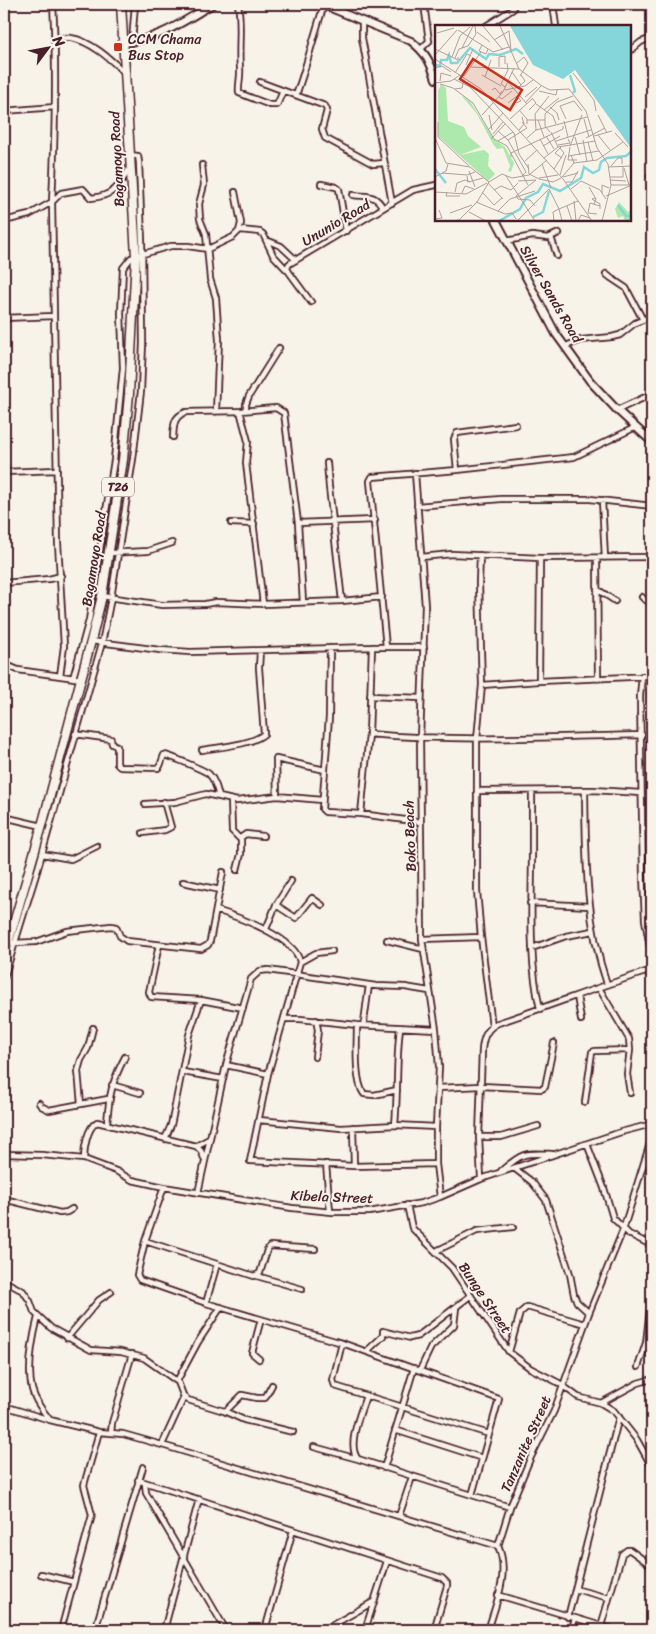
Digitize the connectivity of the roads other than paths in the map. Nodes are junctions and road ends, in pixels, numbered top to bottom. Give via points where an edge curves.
1 (53, 4) edge
2 (120, 4) edge
3 (135, 4) edge
4 (213, 4) edge
5 (238, 4) edge
6 (322, 4) edge
7 (424, 4) edge
8 (511, 4) edge
9 (554, 4) edge
10 (362, 21) junction
11 (488, 25) edge
12 (556, 25) edge
13 (652, 38) edge
14 (55, 39) junction
15 (429, 41) junction
16 (132, 43) junction
17 (435, 43) edge
18 (122, 44) junction
19 (421, 50) junction
20 (631, 50) edge
21 (430, 60) junction
22 (435, 65) edge
23 (126, 73) junction
24 (435, 76) edge
25 (260, 82) dead end
26 (283, 91) junction
27 (296, 95) junction
28 (55, 107) junction
29 (4, 110) edge
30 (129, 154) junction
31 (384, 163) junction
32 (202, 165) dead end
33 (130, 168) junction
34 (321, 184) dead end
35 (435, 185) edge
36 (235, 192) dead end
37 (353, 195) dead end
38 (52, 202) junction
39 (392, 203) junction
40 (383, 208) junction
41 (496, 221) edge
42 (4, 222) edge
43 (240, 230) junction
44 (346, 231) junction
45 (559, 233) dead end
46 (551, 237) junction
47 (266, 240) junction
48 (506, 240) junction
49 (208, 249) junction
50 (139, 255) junction
51 (557, 256) dead end
52 (296, 260) junction
53 (289, 272) junction
54 (606, 274) dead end
55 (311, 302) dead end
56 (54, 316) junction
57 (652, 316) edge
58 (4, 318) edge
59 (643, 320) junction
60 (566, 346) junction
61 (279, 348) dead end
62 (125, 394) junction
63 (652, 394) edge
64 (246, 410) junction
65 (617, 410) junction
66 (240, 411) junction
67 (216, 412) junction
68 (516, 425) dead end
69 (636, 426) junction
70 (173, 437) dead end
71 (652, 442) edge
72 (328, 463) dead end
73 (57, 470) junction
74 (457, 470) junction
75 (4, 472) edge
76 (415, 473) junction
77 (602, 500) junction
78 (418, 506) junction
79 (652, 506) edge
80 (375, 520) junction
81 (333, 522) junction
82 (230, 523) dead end
83 (298, 523) junction
84 (254, 524) junction
85 (172, 543) dead end
86 (108, 553) junction
87 (118, 553) junction
88 (480, 556) junction
89 (421, 557) junction
90 (652, 557) edge
91 (540, 558) junction
92 (597, 558) junction
93 (605, 558) junction
94 (61, 576) junction
95 (4, 583) edge
96 (597, 589) junction
97 (102, 596) junction
98 (382, 597) junction
99 (642, 597) dead end
100 (111, 598) junction
101 (342, 601) junction
102 (615, 601) dead end
103 (652, 601) edge
104 (303, 602) junction
105 (263, 604) junction
106 (91, 641) junction
107 (102, 643) junction
108 (372, 647) junction
109 (386, 647) junction
110 (424, 647) junction
111 (330, 648) junction
112 (260, 651) junction
113 (4, 664) edge
114 (60, 676) junction
115 (642, 676) junction
116 (652, 676) edge
117 (73, 678) junction
118 (82, 679) junction
119 (598, 679) junction
120 (539, 681) junction
121 (482, 685) junction
122 (370, 696) junction
123 (421, 698) junction
124 (75, 734) junction
125 (369, 734) junction
126 (642, 736) junction
127 (420, 738) junction
128 (478, 739) junction
129 (202, 750) dead end
130 (325, 770) junction
131 (585, 790) junction
132 (477, 791) junction
133 (532, 791) junction
134 (641, 793) junction
135 (277, 796) junction
136 (220, 797) junction
137 (231, 800) junction
138 (322, 800) junction
139 (164, 802) junction
140 (145, 804) dead end
141 (361, 814) junction
142 (4, 817) edge
143 (420, 822) junction
144 (42, 826) junction
145 (652, 828) edge
146 (642, 829) junction
147 (143, 833) dead end
148 (263, 836) dead end
149 (240, 838) junction
150 (98, 846) dead end
151 (42, 854) junction
152 (237, 870) dead end
153 (223, 872) dead end
154 (292, 881) dead end
155 (183, 882) dead end
156 (220, 890) junction
157 (530, 903) junction
158 (276, 905) junction
159 (322, 905) dead end
160 (589, 906) junction
161 (216, 910) junction
162 (266, 929) junction
163 (593, 930) junction
164 (481, 937) junction
165 (422, 939) junction
166 (388, 940) dead end
167 (13, 943) junction
168 (159, 945) junction
169 (532, 948) junction
170 (424, 949) junction
171 (332, 951) dead end
172 (4, 957) edge
173 (652, 958) edge
174 (300, 962) junction
175 (652, 970) edge
176 (298, 975) junction
177 (4, 978) edge
178 (607, 984) junction
179 (369, 985) junction
180 (599, 988) junction
181 (429, 991) junction
182 (577, 996) junction
183 (201, 1000) junction
184 (243, 1008) junction
185 (540, 1009) junction
186 (284, 1019) junction
187 (316, 1020) junction
188 (581, 1020) dead end
189 (360, 1025) junction
190 (492, 1026) junction
191 (92, 1028) dead end
192 (400, 1028) junction
193 (436, 1029) junction
194 (554, 1043) dead end
195 (630, 1050) junction
196 (125, 1057) dead end
197 (315, 1057) dead end
198 (226, 1066) junction
199 (183, 1072) junction
200 (268, 1074) junction
201 (223, 1079) junction
202 (112, 1085) junction
203 (481, 1086) junction
204 (438, 1088) junction
205 (397, 1090) junction
206 (140, 1093) dead end
207 (630, 1093) dead end
208 (108, 1099) junction
209 (585, 1102) dead end
210 (38, 1103) dead end
211 (80, 1104) junction
212 (259, 1120) junction
213 (107, 1123) junction
214 (652, 1124) edge
215 (395, 1125) junction
216 (538, 1126) dead end
217 (353, 1127) junction
218 (436, 1128) junction
219 (479, 1137) junction
220 (652, 1137) edge
221 (211, 1138) junction
222 (165, 1139) junction
223 (587, 1144) junction
224 (196, 1146) junction
225 (4, 1154) edge
226 (555, 1154) junction
227 (204, 1158) junction
228 (84, 1159) junction
229 (326, 1164) junction
230 (436, 1164) junction
231 (354, 1166) junction
232 (514, 1168) junction
233 (498, 1173) junction
234 (481, 1178) junction
235 (164, 1187) junction
236 (198, 1193) junction
237 (440, 1197) junction
238 (4, 1199) edge
239 (406, 1205) junction
240 (72, 1209) dead end
241 (330, 1212) junction
242 (513, 1227) dead end
243 (623, 1230) junction
244 (145, 1241) junction
245 (652, 1248) edge
246 (315, 1249) dead end
247 (436, 1251) junction
248 (217, 1264) junction
249 (257, 1276) junction
250 (4, 1281) edge
251 (302, 1289) dead end
252 (111, 1292) dead end
253 (652, 1292) edge
254 (470, 1296) junction
255 (206, 1303) junction
256 (221, 1307) junction
257 (456, 1308) junction
258 (589, 1313) junction
259 (38, 1317) junction
260 (261, 1319) junction
261 (585, 1324) junction
262 (67, 1338) junction
263 (342, 1343) junction
264 (367, 1351) junction
265 (509, 1352) junction
266 (132, 1354) junction
267 (259, 1359) dead end
268 (638, 1367) dead end
269 (414, 1368) junction
270 (420, 1370) junction
271 (652, 1379) edge
272 (177, 1381) junction
273 (272, 1385) dead end
274 (563, 1386) junction
275 (366, 1396) junction
276 (184, 1397) junction
277 (601, 1403) junction
278 (4, 1406) edge
279 (402, 1406) junction
280 (224, 1411) junction
281 (619, 1417) junction
282 (50, 1420) junction
283 (395, 1430) junction
284 (99, 1432) junction
285 (293, 1432) dead end
286 (111, 1433) junction
287 (489, 1434) junction
288 (162, 1445) junction
289 (314, 1447) dead end
290 (482, 1458) junction
291 (361, 1460) junction
292 (143, 1467) dead end
293 (652, 1467) edge
294 (384, 1468) junction
295 (412, 1477) junction
296 (138, 1480) junction
297 (145, 1484) junction
298 (472, 1495) junction
299 (199, 1499) junction
300 (510, 1507) junction
301 (399, 1516) junction
302 (293, 1530) junction
303 (498, 1546) junction
304 (183, 1556) junction
305 (387, 1561) junction
306 (652, 1566) edge
307 (41, 1574) dead end
308 (74, 1582) junction
309 (575, 1589) junction
310 (498, 1595) junction
311 (609, 1598) junction
312 (374, 1602) junction
313 (568, 1617) junction
314 (575, 1619) junction
315 (601, 1626) junction
316 (61, 1630) edge
317 (95, 1630) edge
318 (164, 1630) edge
319 (226, 1630) edge
320 (265, 1630) edge
321 (324, 1630) edge
322 (364, 1630) edge
323 (434, 1630) edge
324 (488, 1630) edge
325 (571, 1630) edge
326 (615, 1630) edge

1 - 14 street
2 - 18 highway, Bagamoyo Road / T26
3 - 16 street
4 - 16 street via 158,36
5 - 26 street via 239,92 277,105
6 - 10 street
6 - 27 street via 309,61
7 - 15 street
8 - 11 street via 513,9
9 - 12 street
10 - 19 street via 411,41
10 - 31 street via 362,38
13 - 20 street
14 - 23 street via 69,38 86,43
14 - 28 street
15 - 17 street
15 - 19 street
16 - 18 street
18 - 23 highway, Bagamoyo Road / T26
19 - 21 street
21 - 22 street
21 - 24 street
23 - 30 highway, Bagamoyo Road / T26
25 - 26 street
26 - 27 street
27 - 31 street via 327,108 322,129 325,138 373,164
28 - 29 street
28 - 38 street
30 - 33 highway, Bagamoyo Road / T26
30 - 50 street via 138,156
31 - 39 street
32 - 49 street via 204,185 199,204 200,219
33 - 38 street via 114,191 108,194 90,198 83,189 61,193
33 - 50 highway, Bagamoyo Road / T26
34 - 44 street via 338,189
35 - 39 street, Ununio Road via 413,190
36 - 43 street
37 - 40 street via 376,199
38 - 42 street via 29,215
38 - 56 street
39 - 40 street, Ununio Road
40 - 44 street, Ununio Road
41 - 48 street, Silver Sands Road
43 - 47 street via 260,232
43 - 49 street
44 - 52 street, Ununio Road
45 - 46 street
46 - 48 street
46 - 51 street
47 - 52 street via 281,246
47 - 53 street via 273,255
48 - 60 street, Silver Sands Road via 556,334
49 - 50 street via 172,246
49 - 67 street via 219,340
50 - 62 highway, Bagamoyo Road / T26
50 - 62 street via 131,258 123,268 121,313
50 - 87 street via 144,343 141,391
52 - 53 street, Ununio Road via 288,267
53 - 55 street
54 - 59 street via 626,288
56 - 58 street
56 - 73 street
57 - 59 street
59 - 60 street via 620,335 581,340
60 - 65 street, Silver Sands Road via 590,381
61 - 64 street via 248,398
62 - 86 highway, Bagamoyo Road / T26 via 122,460
62 - 117 street via 89,620
63 - 65 street
64 - 66 street
64 - 83 street via 276,408 284,413
65 - 69 street, Silver Sands Road
66 - 67 street
66 - 84 street via 248,441 246,463
67 - 70 street via 181,414 174,421
68 - 74 street via 457,433 454,440
69 - 71 street, Silver Sands Road
69 - 74 street via 574,457
72 - 81 street
73 - 75 street
73 - 94 street
74 - 76 street
76 - 78 street, Boko Beach
76 - 80 street via 372,477
77 - 78 street via 502,499
77 - 79 street
77 - 93 street
78 - 89 street, Boko Beach
80 - 81 street
80 - 98 street
81 - 83 street
81 - 101 street
82 - 84 street
83 - 104 street
84 - 105 street
85 - 87 street via 148,551
86 - 87 street
86 - 97 highway, Bagamoyo Road / T26
87 - 100 street
88 - 89 street
88 - 91 street
88 - 121 street
89 - 110 street, Boko Beach via 426,606
90 - 93 street
91 - 92 street
91 - 120 street
92 - 93 street
92 - 96 street
94 - 95 street
94 - 114 street via 64,646
96 - 102 street
96 - 119 street
97 - 100 street
97 - 106 highway, Bagamoyo Road / T26
98 - 101 street
98 - 109 street
99 - 103 street
100 - 105 street via 157,605
100 - 107 street
101 - 104 street
104 - 105 street
106 - 107 street
106 - 118 highway, Bagamoyo Road / T26
107 - 112 street via 190,652
107 - 124 street
108 - 109 street
108 - 111 street
108 - 122 street
109 - 110 street
110 - 123 street, Boko Beach
111 - 112 street
111 - 130 street
112 - 129 street via 264,734 238,744
113 - 114 street via 18,670
114 - 117 street
115 - 116 street
115 - 119 street
115 - 126 street
117 - 118 street
118 - 144 highway, Bagamoyo Road / T26
119 - 120 street
120 - 121 street
121 - 128 street
122 - 123 street
122 - 125 street
123 - 127 street, Boko Beach
124 - 136 street via 111,739 112,744 118,746 117,764 120,767 158,768 164,755 179,759 209,774
124 - 151 street
125 - 127 street
125 - 141 street
126 - 128 street
126 - 134 street
127 - 128 street
127 - 143 street, Boko Beach
128 - 132 street
130 - 135 street via 276,760
130 - 138 street
131 - 133 street
131 - 134 street
131 - 160 street
132 - 133 street
132 - 164 street via 477,890
133 - 157 street
134 - 146 street
135 - 137 street
135 - 138 street
136 - 137 street
136 - 139 street via 206,794
137 - 149 street via 232,831
138 - 141 street via 323,811
139 - 140 street
139 - 147 street via 171,827
141 - 143 street
142 - 144 street
143 - 165 street, Boko Beach
144 - 172 highway, Bagamoyo Road / T26
145 - 146 street
146 - 173 street via 645,920
148 - 149 street via 246,834
149 - 152 street
150 - 151 street via 70,860
151 - 167 street
153 - 156 street
154 - 158 street
155 - 156 street
156 - 161 street
157 - 160 street
157 - 169 street
158 - 159 street via 296,918 312,898
158 - 162 street
160 - 163 street
161 - 162 street
161 - 168 street via 210,942 205,948
162 - 174 street via 286,944
163 - 169 street
163 - 178 street
164 - 165 street
164 - 190 street
165 - 170 street, Boko Beach
166 - 170 street
167 - 168 street via 36,942 67,931 111,926 127,941
167 - 177 street
168 - 183 street via 150,996
169 - 185 street
170 - 181 street, Boko Beach
171 - 174 street via 316,953
174 - 176 street
175 - 178 street
176 - 179 street
176 - 184 street via 260,971 251,979
176 - 186 street
178 - 180 street
179 - 181 street
179 - 189 street via 364,1022
180 - 182 street
180 - 195 street via 626,1032
181 - 193 street, Boko Beach
182 - 185 street
182 - 188 street
183 - 184 street
183 - 199 street via 184,1054
184 - 198 street
185 - 190 street
186 - 187 street
186 - 200 street
187 - 189 street
187 - 197 street
189 - 192 street
189 - 205 street via 358,1065 361,1090 364,1094
190 - 203 street via 483,1038
191 - 211 street via 88,1048 78,1070
192 - 193 street
192 - 205 street
193 - 204 street, Boko Beach
194 - 203 street via 542,1089
195 - 207 street via 627,1074
195 - 209 street via 592,1052
196 - 202 street
198 - 200 street
198 - 201 street
199 - 201 street
199 - 222 street
200 - 212 street
201 - 221 street
202 - 206 street
202 - 208 street
203 - 204 street
203 - 219 street
204 - 218 street, Boko Beach
205 - 215 street
208 - 211 street
208 - 213 street
210 - 211 street via 49,1110
212 - 217 street
212 - 229 street via 250,1160
213 - 222 street
213 - 228 street via 93,1124 84,1148
214 - 223 street, Kibela Street
215 - 217 street
215 - 218 street
216 - 219 street via 501,1137
217 - 231 street
218 - 230 street, Boko Beach
219 - 234 street
220 - 243 street
221 - 224 street
221 - 227 street
222 - 224 street
223 - 226 street, Kibela Street
223 - 243 street via 610,1212
224 - 227 street
225 - 228 street, Kibela Street
226 - 232 street, Kibela Street
226 - 233 street via 527,1153
227 - 236 street
228 - 235 street, Kibela Street via 132,1180
229 - 231 street
229 - 241 street
230 - 231 street
230 - 237 street, Boko Beach
232 - 233 street, Kibela Street
232 - 258 street via 532,1182 546,1200 577,1302
233 - 234 street, Kibela Street
234 - 237 street, Kibela Street
235 - 236 street, Kibela Street
235 - 244 street
236 - 241 street, Kibela Street
237 - 239 street, Kibela Street
238 - 240 street via 60,1213
239 - 241 street, Kibela Street via 369,1212
239 - 247 street, Bunge Street via 412,1228
242 - 247 street via 476,1231
243 - 245 street
243 - 258 street
244 - 248 street
244 - 255 street via 138,1278
246 - 249 street via 270,1246
247 - 254 street, Bunge Street via 452,1268
248 - 249 street
248 - 255 street
249 - 251 street
250 - 259 street via 24,1291
252 - 262 street via 99,1300
253 - 268 street via 646,1343
254 - 257 street
254 - 265 street, Bunge Street
255 - 256 street
256 - 260 street
256 - 272 street
257 - 264 street via 418,1336 410,1338 383,1331 383,1336
257 - 270 street via 453,1328 431,1347
258 - 261 street
259 - 262 street
259 - 282 street via 32,1388
260 - 263 street
260 - 267 street via 253,1350 253,1355
261 - 265 street via 527,1307 520,1313
261 - 274 street
262 - 266 street via 91,1350
263 - 264 street
263 - 275 street via 335,1386
264 - 269 street
265 - 274 street, Bunge Street
266 - 272 street via 144,1358
266 - 286 street
269 - 270 street
269 - 279 street
270 - 287 street via 499,1399
271 - 277 street
272 - 276 street
273 - 280 street via 265,1398 242,1395
274 - 277 street, Tanzanite Street via 583,1399
274 - 300 street, Tanzanite Street
275 - 279 street
275 - 291 street via 354,1441 355,1454
276 - 280 street
276 - 288 street
277 - 281 street, Tanzanite Street
278 - 282 street
279 - 283 street
279 - 287 street
280 - 285 street via 244,1420
281 - 293 street, Tanzanite Street
281 - 309 street
282 - 284 street
283 - 290 street
283 - 294 street
284 - 286 street
284 - 308 street via 84,1485 92,1515
286 - 288 street
287 - 290 street
288 - 301 street
289 - 291 street
290 - 298 street
291 - 294 street
292 - 296 street
294 - 295 street
295 - 298 street
295 - 301 street
296 - 297 street
296 - 317 street
297 - 299 street
297 - 304 street via 146,1493
298 - 300 street
299 - 302 street
299 - 304 street
300 - 303 street, Tanzanite Street
301 - 303 street
302 - 305 street
302 - 320 street
303 - 310 street, Tanzanite Street via 503,1563
304 - 318 street
304 - 319 street
305 - 312 street
305 - 323 street via 442,1578 447,1583
306 - 311 street via 630,1550 624,1551
307 - 308 street
308 - 316 street
309 - 311 street
309 - 313 street
310 - 313 street
310 - 324 street, Tanzanite Street
311 - 315 street
312 - 321 street
312 - 322 street
313 - 314 street
314 - 315 street
314 - 325 street
315 - 326 street

